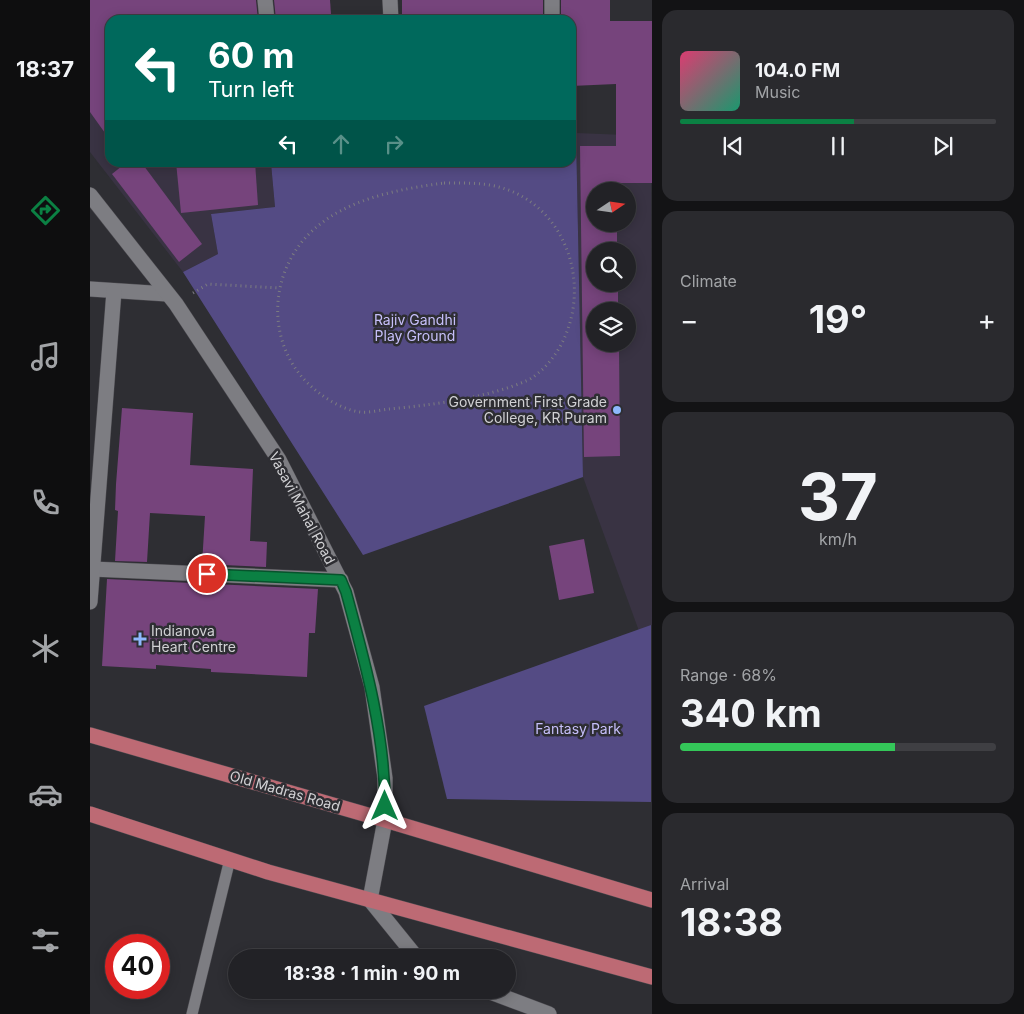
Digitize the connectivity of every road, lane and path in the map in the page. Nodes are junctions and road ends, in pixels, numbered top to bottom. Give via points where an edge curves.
1 (265, 0) edge
2 (390, 0) edge
3 (552, 0) edge
4 (266, 15) edge
5 (391, 15) edge
6 (552, 15) edge
7 (90, 195) edge
8 (279, 288) junction
9 (90, 289) edge
10 (114, 290) junction
11 (171, 299) junction
12 (93, 519) edge
13 (92, 569) junction
14 (341, 580) junction
15 (90, 602) edge
16 (90, 734) edge
17 (90, 814) edge
18 (385, 820) junction
19 (230, 860) junction
20 (370, 900) junction
21 (652, 900) edge
22 (411, 949) edge
23 (652, 977) edge
24 (509, 999) edge
25 (192, 1014) edge
26 (550, 1014) edge

1 - 4 street
2 - 5 street
3 - 6 street
7 - 11 street, Vasavi Mahal Road
8 - 8 path via 298,245 312,230 357,204 387,193 444,183 495,185 529,201 556,228 568,254 575,282 575,301 565,338 542,369 528,381 449,401 360,412 325,397 297,372 281,338 277,319
8 - 11 path via 208,284
9 - 10 street
10 - 11 street
10 - 12 street
11 - 14 street, Vasavi Mahal Road via 278,460
12 - 13 street
13 - 14 street
13 - 15 street
14 - 18 street, Vasavi Mahal Road via 372,687 385,778
16 - 18 highway, Old Madras Road
17 - 19 highway
18 - 20 street, Vasavi Mahal Road
18 - 21 highway, Old Madras Road
19 - 20 highway
19 - 25 lane
20 - 22 street
20 - 23 highway
24 - 26 street

